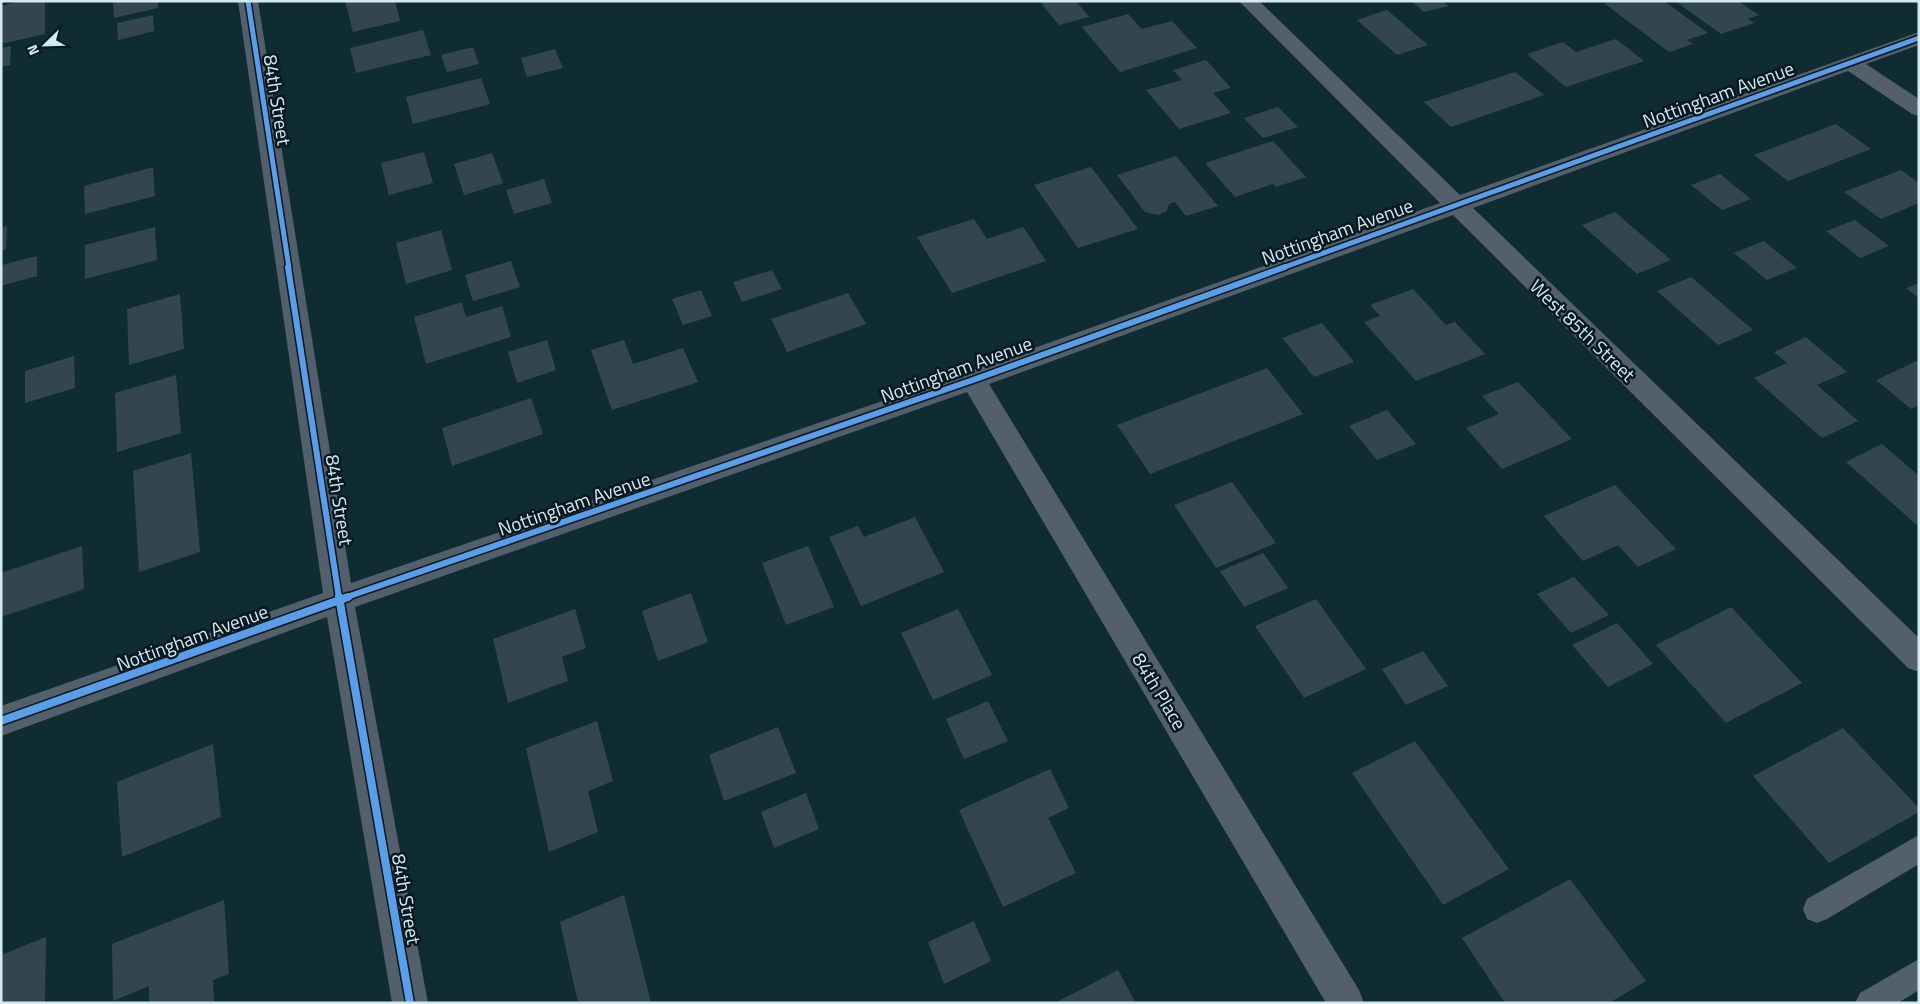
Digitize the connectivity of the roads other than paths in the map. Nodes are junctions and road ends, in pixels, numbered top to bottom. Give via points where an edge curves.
1 (248, 1) edge
2 (1248, 1) edge
3 (1919, 38) edge
4 (1850, 63) junction
5 (1919, 109) edge
6 (1455, 204) junction
7 (973, 380) junction
8 (339, 600) junction
9 (1919, 658) edge
10 (1, 721) edge
11 (1919, 849) edge
12 (1817, 909) dead end
13 (1919, 972) edge
14 (410, 1003) edge
15 (1346, 1003) edge
16 (1870, 1003) edge

1 - 8 street, 84th Street
2 - 6 street, West 85th Street
3 - 4 street, Nottingham Avenue
4 - 5 street
4 - 6 street, Nottingham Avenue
6 - 7 street, Nottingham Avenue
6 - 9 street, West 85th Street
7 - 8 street, Nottingham Avenue
7 - 15 street, 84th Place
8 - 10 street, Nottingham Avenue
8 - 14 street, 84th Street
11 - 12 lane
13 - 16 lane

